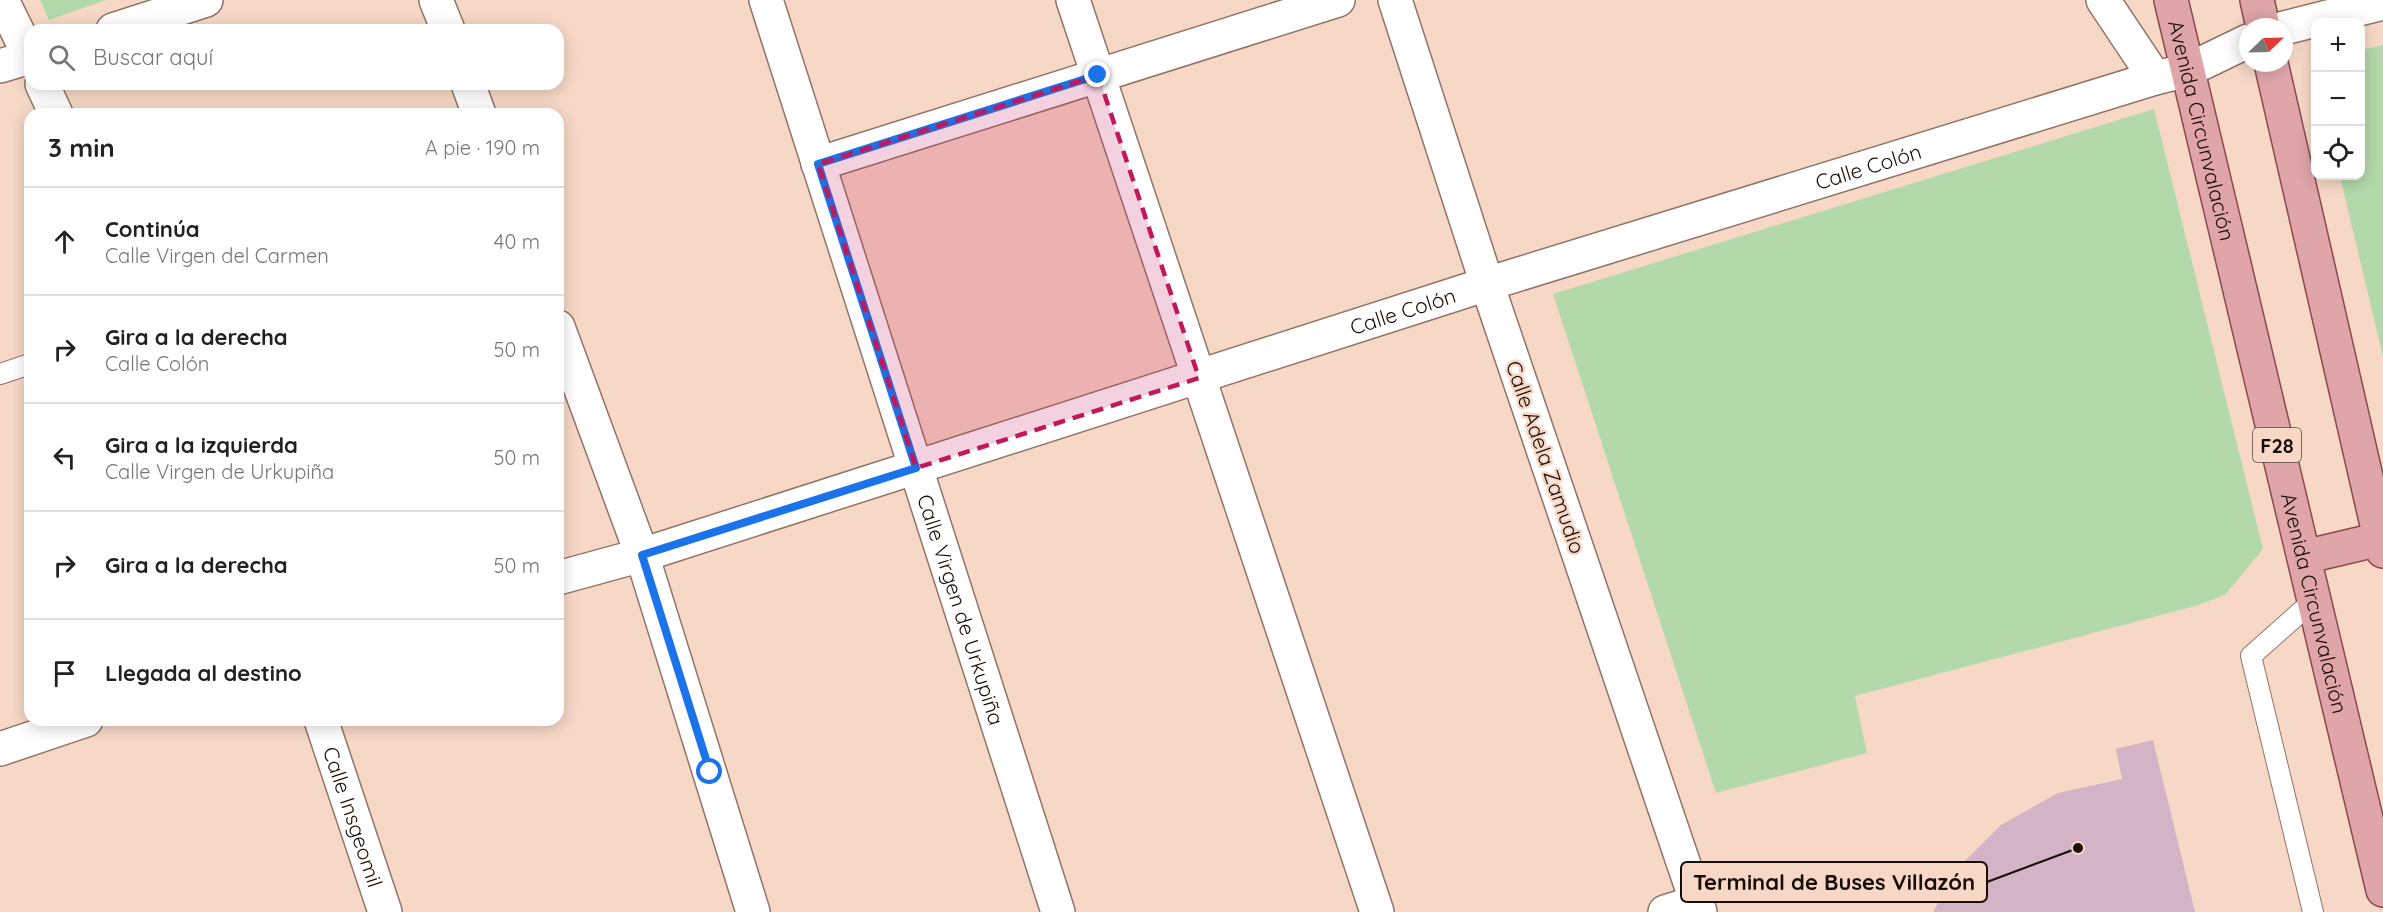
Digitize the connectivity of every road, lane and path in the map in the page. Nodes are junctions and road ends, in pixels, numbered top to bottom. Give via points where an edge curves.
1 (2, 0) edge
2 (206, 0) edge
3 (436, 0) edge
4 (766, 0) edge
5 (1073, 0) edge
6 (1338, 0) edge
7 (1395, 0) edge
8 (2103, 0) edge
9 (2171, 0) edge
10 (2257, 0) edge
11 (2383, 3) edge
12 (2261, 18) edge
13 (132, 24) edge
14 (446, 24) edge
15 (2293, 26) edge
16 (24, 45) edge
17 (2239, 45) edge
18 (24, 59) edge
19 (0, 66) edge
20 (2188, 70) junction
21 (2273, 72) edge
22 (1098, 75) junction
23 (2155, 78) junction
24 (45, 90) edge
25 (470, 90) edge
26 (53, 108) edge
27 (477, 108) edge
28 (818, 164) junction
29 (1487, 284) junction
30 (564, 343) edge
31 (24, 366) edge
32 (0, 374) edge
33 (1199, 378) junction
34 (916, 468) junction
35 (2382, 545) edge
36 (642, 555) junction
37 (2304, 557) junction
38 (564, 576) edge
39 (2314, 600) junction
40 (68, 726) edge
41 (323, 726) edge
42 (0, 748) edge
43 (2383, 890) edge
44 (1699, 907) edge
45 (386, 912) edge
46 (753, 912) edge
47 (1058, 912) edge
48 (1377, 912) edge
49 (1665, 912) edge
50 (2313, 912) edge

1 - 16 street
2 - 13 street
3 - 14 street
4 - 28 street, Calle Virgen de Urkupiña
5 - 22 street
6 - 22 street
7 - 29 street, Calle Adela Zamudio
8 - 23 street
9 - 20 main road, Avenida Circunvalación / F28
10 - 12 main road
11 - 15 street
17 - 20 street, Calle Colón
18 - 19 street
20 - 23 street, Calle Colón
20 - 37 main road, Avenida Circunvalación / F28
21 - 35 main road
22 - 28 street
22 - 33 street
23 - 29 street, Calle Colón
24 - 26 street
25 - 27 street
28 - 34 street, Calle Virgen de Urkupiña
29 - 33 street, Calle Colón
29 - 44 street, Calle Adela Zamudio
30 - 36 street
31 - 32 lane
33 - 34 street, Calle Colón
33 - 48 street
34 - 36 street, Calle Colón
34 - 47 street, Calle Virgen de Urkupiña
35 - 37 main road
36 - 38 street, Calle Colón
36 - 46 street
37 - 39 main road, Avenida Circunvalación / F28
39 - 43 main road, Avenida Circunvalación / F28
39 - 50 lane via 2251,656
40 - 42 street
41 - 45 street, Calle Insgeomil
44 - 49 street

